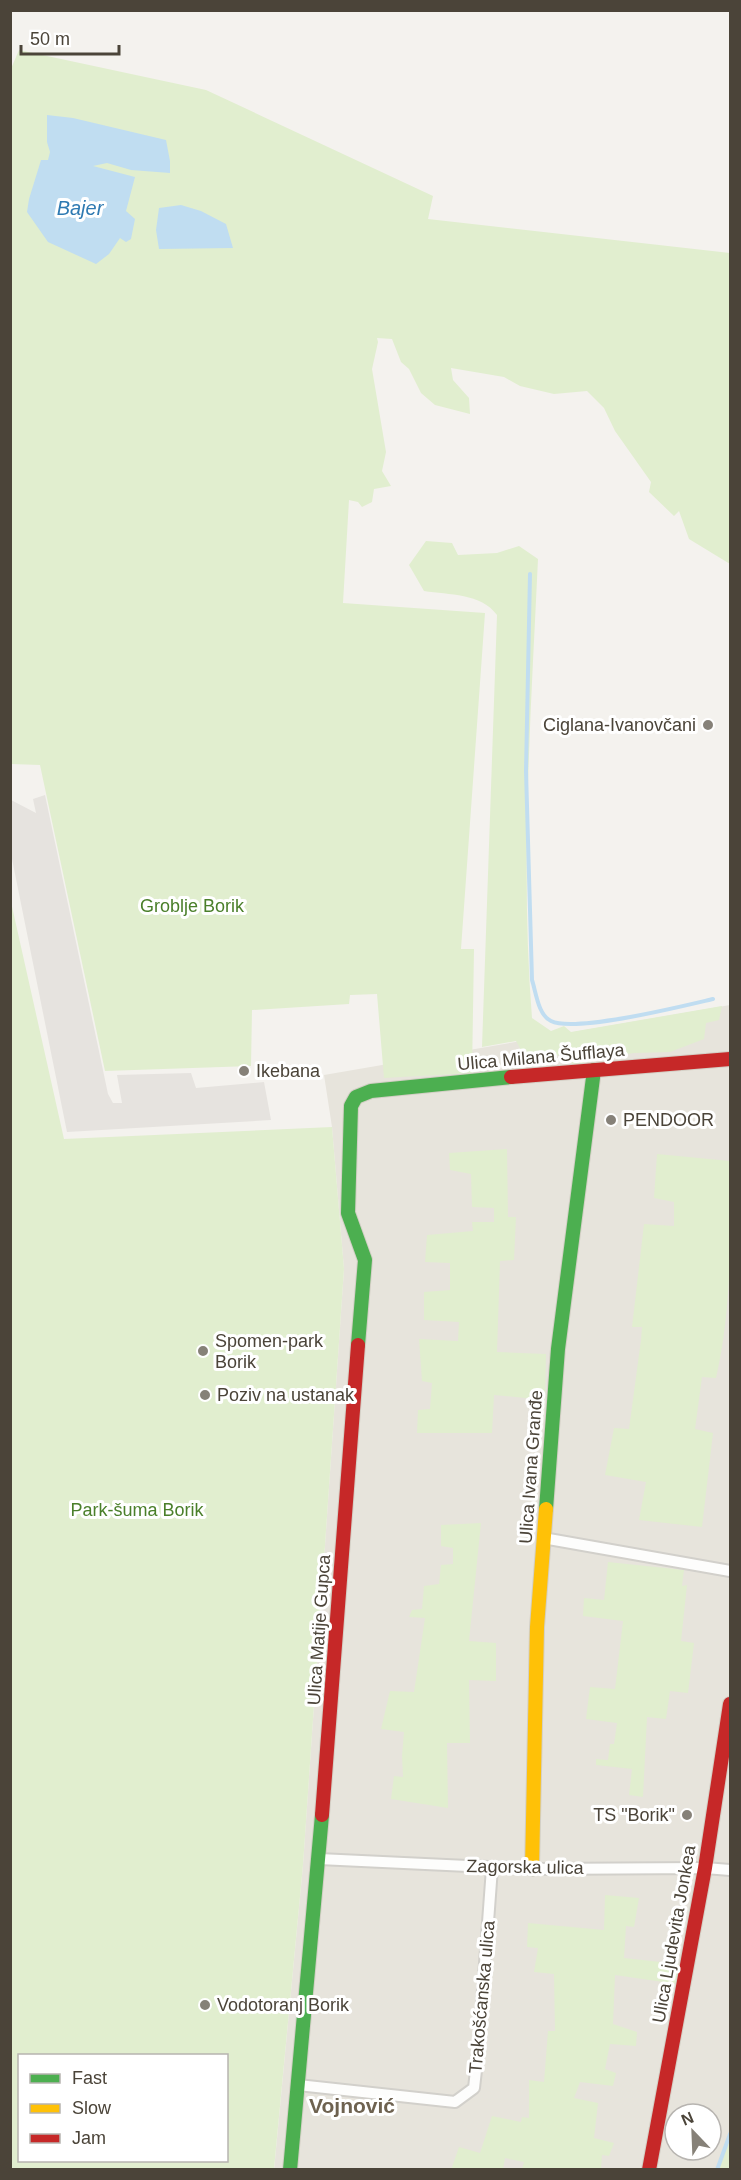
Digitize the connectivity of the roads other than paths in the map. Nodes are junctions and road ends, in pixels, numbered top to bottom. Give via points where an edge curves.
1 (730, 1059) edge
2 (594, 1070) junction
3 (356, 1097) joint
4 (543, 1538) junction
5 (730, 1571) edge
6 (730, 1704) edge
7 (319, 1859) junction
8 (492, 1868) junction
9 (705, 1868) junction
10 (532, 1869) junction
11 (730, 1870) edge
12 (298, 2085) junction
13 (290, 2169) edge
14 (649, 2169) edge

1 - 2 street, Ulica Milana Šufflaya
2 - 3 street, Ulica Milana Šufflaya via 371,1091
2 - 4 street, Ulica Ivana Granđe via 558,1349
3 - 7 street, Ulica Matije Gupca via 350,1116 348,1213 365,1260
4 - 5 street
4 - 10 street, Ulica Ivana Granđe via 537,1627
6 - 9 street, Ulica Ljudevita Jonkea
7 - 8 street, Zagorska ulica
7 - 12 street, Ulica Matije Gupca
8 - 10 street, Zagorska ulica
8 - 12 street, Trakošćanska ulica via 474,2088 455,2102
9 - 10 street, Zagorska ulica
9 - 11 street, Zagorska ulica
9 - 14 street, Ulica Ljudevita Jonkea
12 - 13 street, Ulica Matije Gupca

